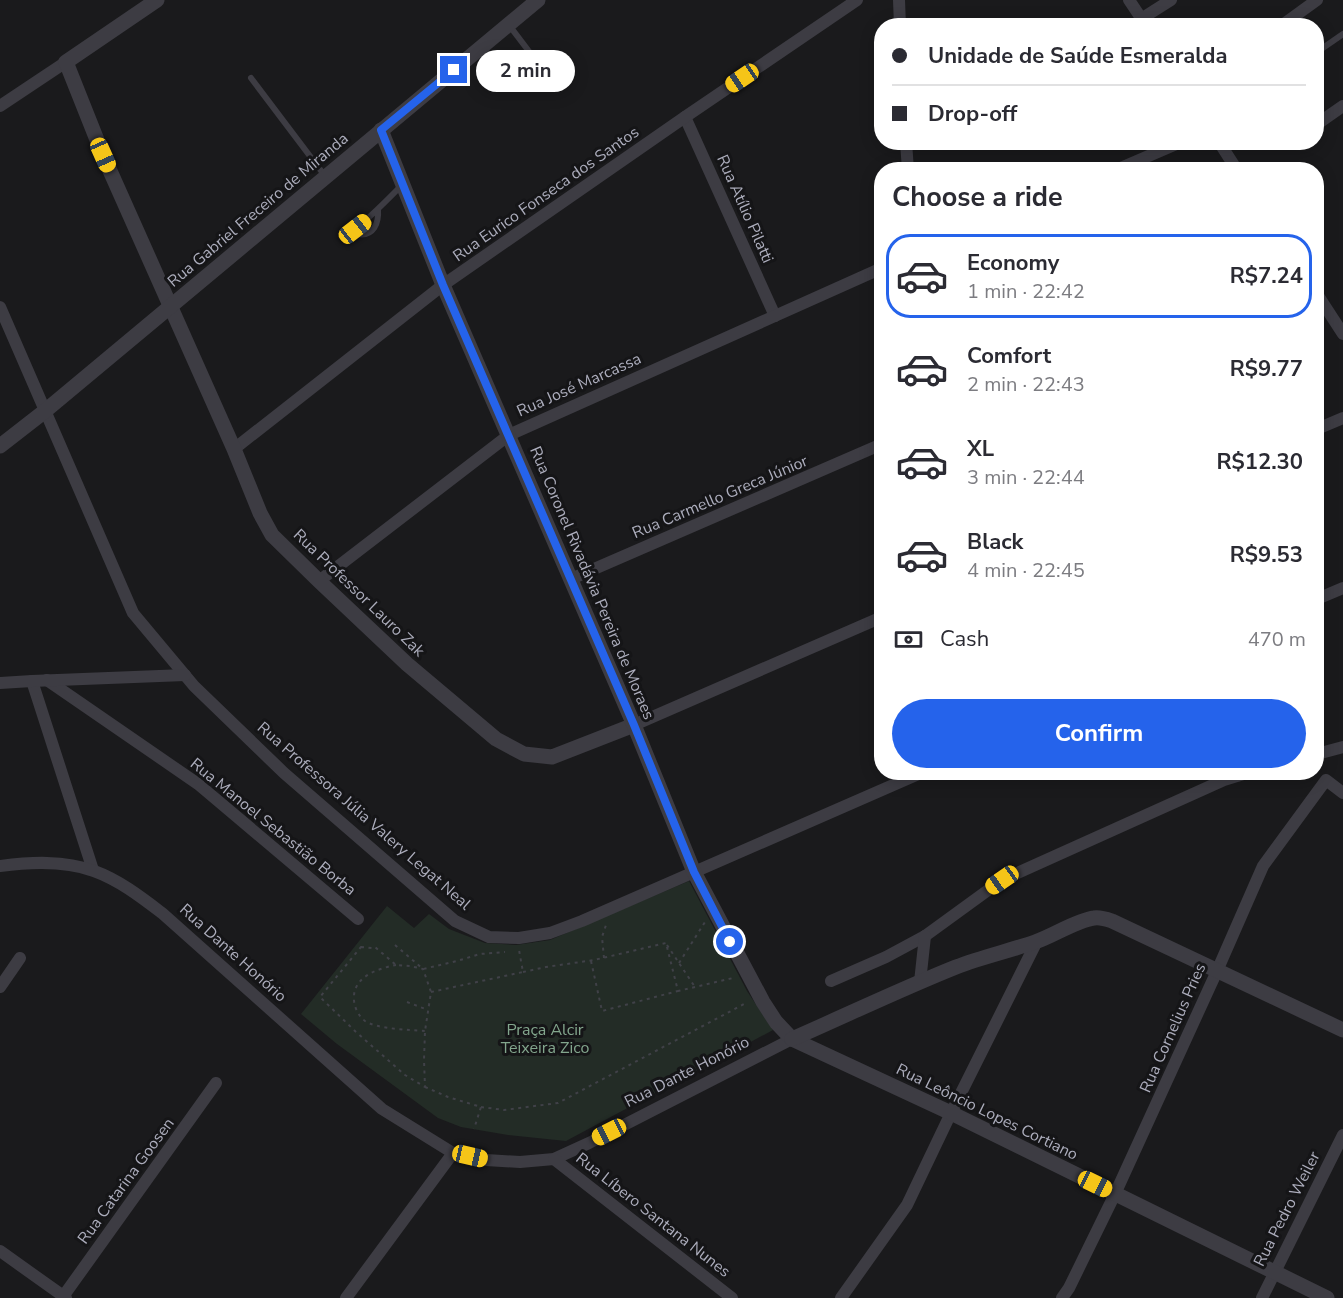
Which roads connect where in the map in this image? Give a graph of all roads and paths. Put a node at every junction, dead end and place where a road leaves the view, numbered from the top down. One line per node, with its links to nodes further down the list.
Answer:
1 (157, 0): 15 (street)
2 (537, 0): 12 (street, Rua Gabriel Freceiro de Miranda)
3 (857, 0): 20 (street, Rua Eurico Fonseca dos Santos)
4 (899, 0): 8 (street)
5 (1129, 0): 9 (street)
6 (1171, 0): 10 (street)
7 (1317, 0): 11 (street)
8 (900, 18)
9 (1140, 18)
10 (1148, 18)
11 (1292, 18)
12 (509, 24): 17 (lane); 22 (street, Rua Gabriel Freceiro de Miranda)
13 (1343, 34): 14 (lane)
14 (1324, 47)
15 (66, 62): 18 (street); 31 (street, Rua Professor Lauro Zak)
16 (251, 78): 25 (lane)
17 (553, 83)
18 (0, 106)
19 (1343, 106): 21 (street)
20 (685, 117): 29 (street, Rua Eurico Fonseca dos Santos); 33 (street, Rua Atílio Pilatti)
21 (1324, 119)
22 (381, 130): 25 (street, Rua Gabriel Freceiro de Miranda); 26 (street, Rua Coronel Rivadávia Pereira de Moraes)
23 (1162, 150): 24 (street)
24 (1135, 162)
25 (325, 177): 31 (street, Rua Gabriel Freceiro de Miranda)
26 (403, 184): 27 (lane); 29 (street, Rua Coronel Rivadávia Pereira de Moraes)
27 (378, 209): 27 (lane)
28 (874, 272): 33 (street, Rua José Marcassa)
29 (443, 285): 38 (street, Rua Coronel Rivadávia Pereira de Moraes); 41 (street, Rua Eurico Fonseca dos Santos)
30 (1324, 304): 34 (street)
31 (171, 305): 35 (street, Rua Gabriel Freceiro de Miranda); 41 (street, Rua Professor Lauro Zak)
32 (0, 307): 35 (street, Rua Professora Júlia Valery Legat Neal)
33 (775, 316): 38 (street, Rua José Marcassa)
34 (1341, 327)
35 (45, 411): 39 (street, Rua Gabriel Freceiro de Miranda); 47 (street, Rua Professora Júlia Valery Legat Neal)
36 (1343, 418): 37 (street)
37 (1324, 426)
38 (508, 435): 42 (street, Rua Coronel Rivadávia Pereira de Moraes); 43 (street, Rua José Marcassa)
39 (0, 445)
40 (874, 447): 42 (street, Rua Carmello Greca Júnior)
41 (234, 449): 43 (street, Rua Professor Lauro Zak)
42 (571, 579): 51 (street, Rua Coronel Rivadávia Pereira de Moraes)
43 (319, 581): 51 (street, Rua Professor Lauro Zak)
44 (1343, 588): 45 (street)
45 (1324, 596)
46 (874, 620): 51 (street, Rua Professor Lauro Zak)
47 (185, 675): 48 (street); 59 (street, Rua Professora Júlia Valery Legat Neal)
48 (47, 680): 49 (street); 61 (street, Rua Manoel Sebastião Borba)
49 (32, 681): 50 (street); 58 (street)
50 (0, 683)
51 (634, 725): 59 (street, Rua Coronel Rivadávia Pereira de Moraes)
52 (1343, 747): 53 (street)
53 (1324, 752)
54 (905, 780): 59 (street, Rua Professora Júlia Valery Legat Neal)
55 (1224, 780): 63 (street)
56 (1343, 793): 73 (street, Rua Cornelius Pries)
57 (0, 866): 58 (street, Rua Dante Honório)
58 (93, 870): 94 (street, Rua Dante Honório)
59 (694, 872): 87 (street, Rua Coronel Rivadávia Pereira de Moraes)
60 (708, 917): 70 (path)
61 (358, 919)
62 (606, 926): 68 (path)
63 (925, 936): 76 (street); 77 (street)
64 (1037, 941): 73 (street, Rua Dante Honório); 76 (street, Rua Dante Honório); 91 (street)
65 (666, 943): 68 (path); 70 (path); 80 (path)
66 (395, 945): 72 (path)
67 (21, 958): 78 (street)
68 (604, 958): 69 (path)
69 (591, 961): 74 (path); 80 (path)
70 (679, 963): 79 (path)
71 (396, 965): 72 (path); 86 (path); 89 (path)
72 (423, 969): 74 (path); 81 (path)
73 (1217, 971): 85 (street); 96 (street, Rua Cornelius Pries)
74 (523, 972): 81 (path)
75 (740, 976): 79 (path)
76 (920, 978): 87 (street, Rua Dante Honório)
77 (831, 981)
78 (0, 987)
79 (695, 987): 80 (path)
80 (678, 991)
81 (431, 992): 84 (path)
82 (753, 999): 90 (path)
83 (407, 1002): 84 (path)
84 (428, 1010): 86 (path)
85 (1343, 1030)
86 (425, 1031): 89 (path)
87 (792, 1039): 91 (street, Rua Leôncio Lopes Cortiano); 95 (street, Rua Dante Honório)
88 (216, 1083): 99 (street, Rua Catarina Goosen)
89 (425, 1087): 90 (path)
90 (481, 1107): 92 (path)
91 (951, 1113): 96 (street, Rua Leôncio Lopes Cortiano); 102 (street)
92 (474, 1129)
93 (1343, 1135): 98 (street, Rua Pedro Weiler)
94 (453, 1153): 95 (street, Rua Dante Honório); 100 (street)
95 (554, 1159): 101 (street, Rua Líbero Santana Nunes)
96 (1115, 1194): 98 (street, Rua Leôncio Lopes Cortiano); 103 (street, Rua Cornelius Pries)
97 (0, 1251): 99 (street)
98 (1274, 1272): 104 (street, Rua Pedro Weiler); 105 (street, Rua Leôncio Lopes Cortiano)
99 (64, 1297)
100 (346, 1298)
101 (732, 1298)
102 (841, 1298)
103 (1062, 1298)
104 (1262, 1298)
105 (1327, 1298)

